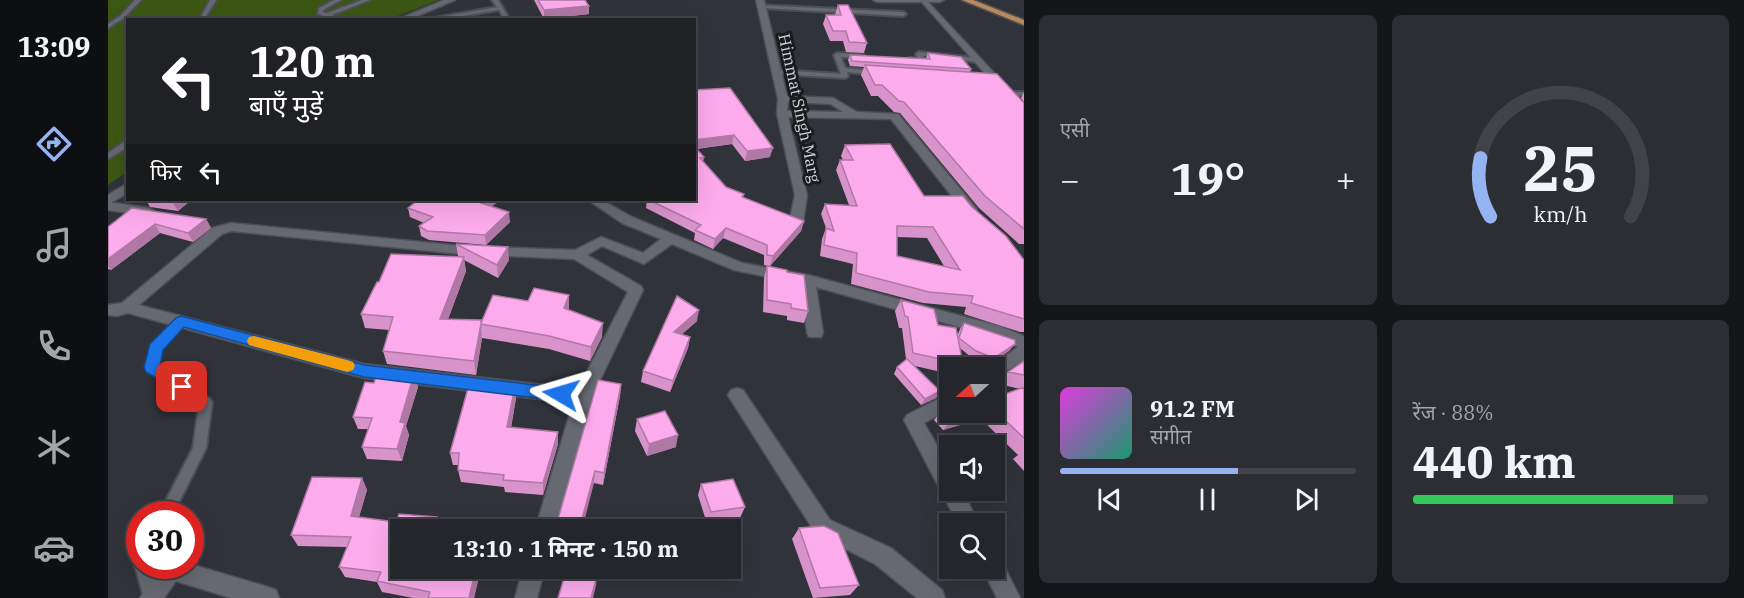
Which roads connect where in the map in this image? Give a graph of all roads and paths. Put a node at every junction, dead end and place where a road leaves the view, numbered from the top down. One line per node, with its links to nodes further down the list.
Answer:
1 (138, 0): 23 (lane)
2 (213, 0): 17 (lane)
3 (336, 0): 16 (lane)
4 (367, 0): 16 (lane)
5 (451, 0): 19 (street)
6 (495, 0): 14 (lane)
7 (877, 0): 11 (street)
8 (940, 0): 11 (street)
9 (966, 0): 22 (main road)
10 (991, 0): 13 (main road)
11 (916, 1): 26 (street)
12 (761, 3): 15 (lane); 28 (street, Himmat Singh Marg)
13 (1005, 5)
14 (499, 8): 20 (lane); 21 (lane)
15 (903, 14)
16 (328, 15): 18 (lane)
17 (202, 18)
18 (336, 18)
19 (405, 18)
20 (436, 18)
21 (506, 18)
22 (1024, 23)
23 (108, 26)
24 (873, 57): 27 (lane)
25 (909, 59): 26 (lane)
26 (977, 60): 31 (street)
27 (842, 70): 28 (lane); 29 (lane)
28 (777, 72): 34 (street, Himmat Singh Marg)
29 (890, 74)
30 (985, 80): 31 (lane)
31 (997, 81): 32 (street)
32 (1008, 93): 33 (lane); 35 (street)
33 (1024, 94)
34 (783, 99): 36 (street, Himmat Singh Marg); 37 (street)
35 (1024, 111)
36 (782, 114): 37 (street); 47 (street, Himmat Singh Marg)
37 (855, 115): 45 (street)
38 (126, 144): 39 (lane)
39 (108, 157)
40 (126, 188): 41 (street)
41 (108, 200)
42 (596, 201): 49 (street)
43 (108, 206): 44 (street)
44 (167, 215)
45 (980, 220)
46 (202, 221): 48 (street)
47 (796, 223)
48 (237, 226): 50 (street); 52 (street)
49 (670, 239): 50 (street); 51 (street)
50 (577, 255): 60 (street)
51 (808, 280): 55 (street); 56 (street)
52 (127, 307): 53 (street); 54 (street)
53 (108, 310)
54 (181, 321): 60 (street); 63 (lane)
55 (815, 333)
56 (1024, 344)
57 (1024, 351): 58 (street)
58 (1005, 365)
59 (737, 395): 71 (street)
60 (583, 397): 64 (street)
61 (939, 406): 62 (street)
62 (939, 468)
63 (172, 501)
64 (548, 519)
65 (146, 579): 68 (lane)
66 (531, 579): 70 (street)
67 (999, 579): 72 (street)
68 (151, 597): 69 (street)
69 (268, 598)
70 (526, 598)
71 (934, 598)
72 (1009, 598)

